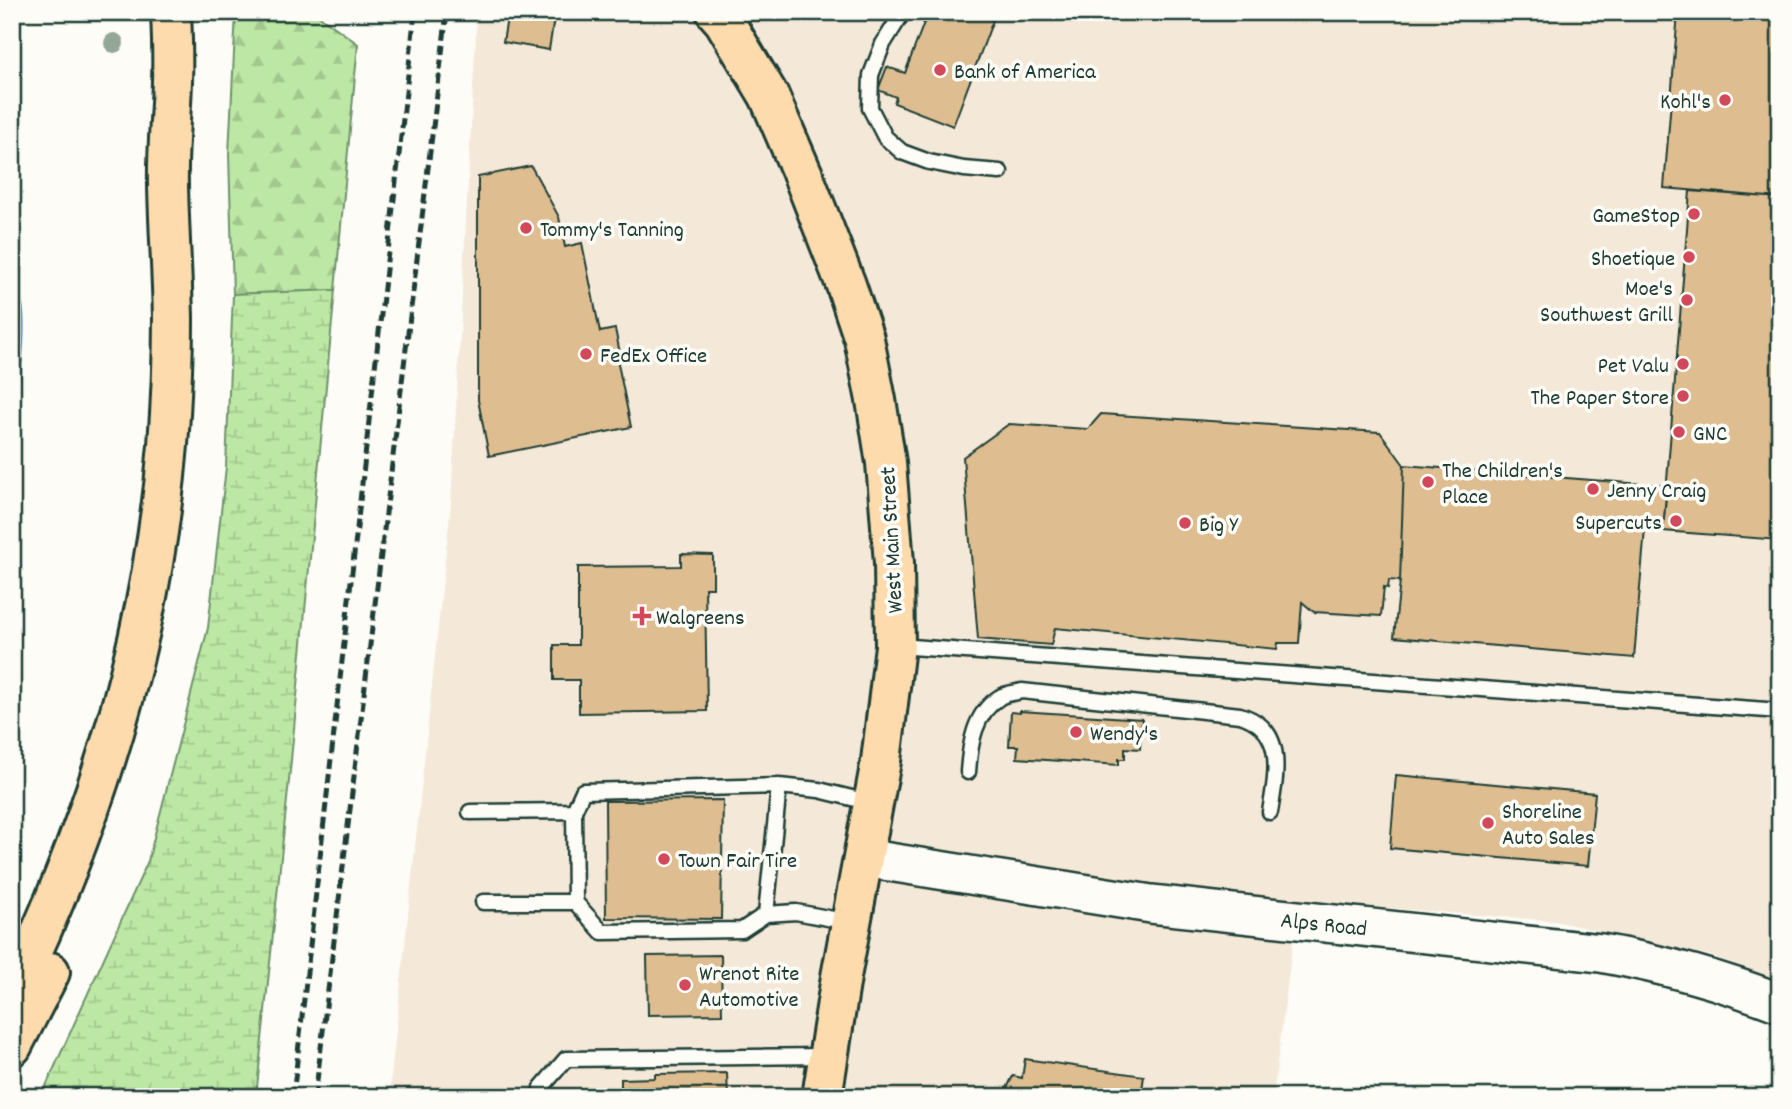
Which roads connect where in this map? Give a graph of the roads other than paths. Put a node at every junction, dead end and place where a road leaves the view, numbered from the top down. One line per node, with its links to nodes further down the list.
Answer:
1 (171, 12): 4 (main road)
2 (716, 12): 6 (main road, West Main Street)
3 (903, 12): 5 (lane)
4 (172, 80): 19 (main road); 21 (main road)
5 (1000, 173)
6 (895, 646): 7 (lane); 10 (main road, West Main Street)
7 (1780, 711)
8 (968, 772): 13 (lane)
9 (779, 786): 10 (lane); 11 (lane); 17 (lane)
10 (873, 803): 14 (main road, West Main Street)
11 (574, 811): 12 (lane); 16 (lane)
12 (470, 812)
13 (1270, 812)
14 (864, 858): 18 (main road, West Main Street); 20 (street, Alps Road)
15 (483, 902): 16 (lane)
16 (575, 902): 17 (lane)
17 (766, 914): 18 (lane)
18 (852, 922): 22 (main road, West Main Street)
19 (12, 995)
20 (1780, 1003)
21 (12, 1046)
22 (828, 1056): 23 (lane); 24 (main road, West Main Street)
23 (541, 1097)
24 (822, 1097)

